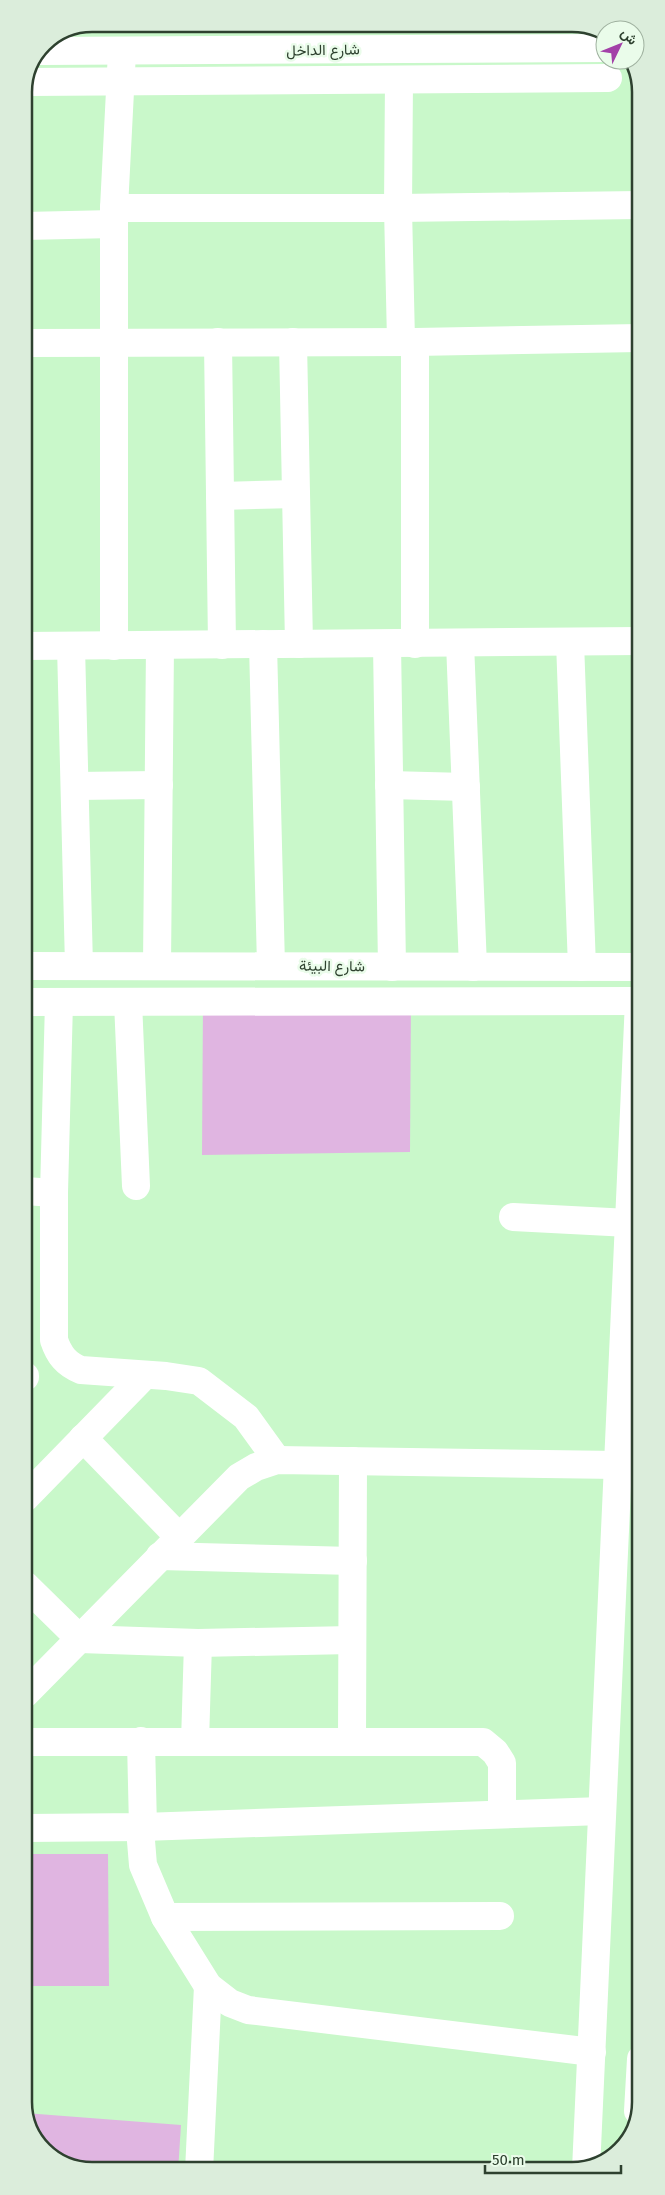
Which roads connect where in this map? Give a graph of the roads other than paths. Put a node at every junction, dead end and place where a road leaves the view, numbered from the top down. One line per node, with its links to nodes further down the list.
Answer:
1 (595, 48): 3 (street, شارع الداخل)
2 (49, 51): 3 (street, شارع الداخل)
3 (122, 52): 7 (street)
4 (608, 78): 5 (street)
5 (399, 80): 7 (street); 9 (street)
6 (34, 82): 7 (street)
7 (120, 82): 10 (street)
8 (632, 205): 9 (street)
9 (398, 208): 10 (street); 16 (street)
10 (114, 216): 11 (street); 13 (street)
11 (32, 225)
12 (632, 338): 16 (street)
13 (114, 342): 14 (street); 17 (street); 31 (street)
14 (218, 342): 15 (street); 19 (street)
15 (293, 342): 16 (street); 18 (street)
16 (408, 342): 27 (street)
17 (32, 343)
18 (296, 494): 19 (street); 25 (street)
19 (220, 496): 23 (street)
20 (632, 641): 21 (street)
21 (570, 642): 22 (street); 42 (street)
22 (460, 643): 27 (street); 35 (street)
23 (222, 644): 24 (street); 28 (street)
24 (263, 644): 25 (street); 39 (street)
25 (299, 644): 26 (street)
26 (387, 644): 27 (street); 34 (street)
27 (415, 644)
28 (160, 645): 31 (street); 32 (street)
29 (32, 646): 30 (street)
30 (71, 646): 31 (street); 33 (street)
31 (114, 646)
32 (159, 784): 33 (street); 38 (street)
33 (74, 786): 37 (street)
34 (389, 786): 35 (street); 40 (street)
35 (466, 787): 41 (street)
36 (32, 966): 37 (street, شارع البيئة)
37 (79, 966): 38 (street, شارع البيئة)
38 (158, 966): 39 (street, شارع البيئة)
39 (271, 966): 40 (street, شارع البيئة)
40 (392, 967): 41 (street, شارع البيئة)
41 (473, 967): 42 (street, شارع البيئة)
42 (582, 967): 43 (street, شارع البيئة)
43 (632, 967)
44 (632, 1001): 47 (street)
45 (32, 1002): 46 (street)
46 (59, 1002): 47 (street); 51 (street)
47 (128, 1002): 49 (street)
48 (632, 1162): 53 (street)
49 (136, 1186)
50 (32, 1192): 51 (street)
51 (54, 1193): 54 (street)
52 (513, 1217): 53 (street)
53 (629, 1223): 58 (street)
54 (145, 1375): 55 (street); 56 (street)
55 (83, 1438): 59 (street); 60 (street)
56 (277, 1460): 57 (street); 60 (street)
57 (353, 1461): 58 (street); 62 (street)
58 (618, 1465): 72 (street)
59 (32, 1491)
60 (179, 1537): 61 (street)
61 (160, 1556): 62 (street); 64 (street)
62 (353, 1561): 65 (street)
63 (32, 1592): 64 (street)
64 (80, 1639): 66 (street); 67 (street)
65 (352, 1640): 66 (street); 71 (street)
66 (198, 1643): 70 (street)
67 (32, 1687)
68 (32, 1742): 69 (street)
69 (141, 1742): 70 (street); 74 (street)
70 (195, 1742): 71 (street)
71 (352, 1742): 73 (street)
72 (602, 1811): 73 (street); 79 (street)
73 (502, 1814): 74 (street)
74 (143, 1827): 75 (street); 77 (street)
75 (32, 1828)
76 (500, 1916): 77 (street)
77 (165, 1917): 78 (street)
78 (208, 1986): 79 (street); 81 (street)
79 (592, 2052): 80 (street)
80 (586, 2160)
81 (199, 2162)

